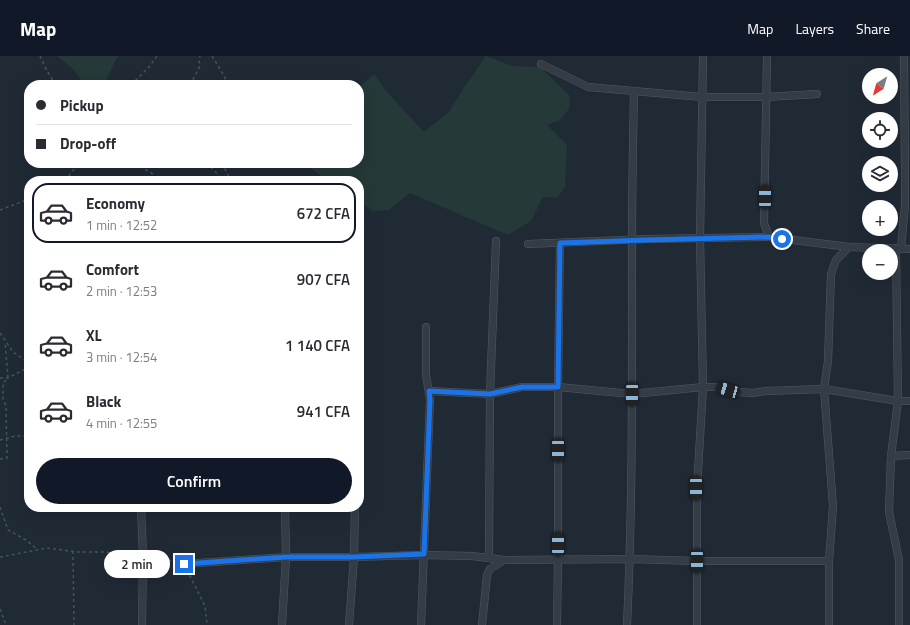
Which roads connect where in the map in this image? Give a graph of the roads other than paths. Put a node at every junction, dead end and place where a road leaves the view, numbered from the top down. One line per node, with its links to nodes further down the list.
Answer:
1 (703, 56): 7 (street)
2 (767, 56): 8 (street)
3 (904, 56): 16 (street)
4 (541, 64): 5 (street)
5 (634, 91): 7 (street); 11 (street)
6 (817, 94): 8 (street)
7 (702, 97): 8 (street); 10 (street)
8 (766, 97): 9 (street)
9 (769, 237): 10 (street); 15 (street)
10 (700, 238): 11 (street); 20 (street)
11 (632, 240): 13 (street); 24 (street)
12 (496, 241): 23 (street)
13 (560, 243): 14 (street); 19 (street)
14 (528, 244)
15 (849, 247): 16 (street); 21 (street)
16 (899, 248): 17 (street); 25 (street)
17 (910, 249)
18 (426, 327): 22 (street)
19 (558, 387): 23 (street); 24 (street); 38 (street)
20 (703, 387): 21 (street); 24 (street); 39 (street)
21 (824, 389): 25 (street); 40 (street)
22 (429, 391): 23 (street); 32 (street)
23 (490, 394): 35 (street)
24 (632, 394): 36 (street)
25 (898, 401): 26 (street); 28 (street)
26 (910, 401)
27 (910, 455): 28 (street)
28 (891, 456): 51 (street)
29 (141, 512): 42 (street)
30 (285, 512): 33 (street)
31 (355, 512): 34 (street)
32 (424, 554): 34 (street); 35 (street); 45 (street)
33 (286, 557): 34 (street); 41 (street); 43 (street)
34 (354, 557): 44 (street)
35 (489, 558): 37 (street)
36 (630, 559): 38 (street); 39 (street); 48 (street)
37 (504, 560): 38 (street); 46 (street)
38 (558, 560): 47 (street)
39 (697, 561): 40 (street); 49 (street)
40 (829, 561): 50 (street)
41 (184, 564)
42 (142, 625)
43 (282, 625)
44 (349, 625)
45 (421, 625)
46 (482, 625)
47 (557, 625)
48 (627, 625)
49 (697, 625)
50 (829, 625)
51 (900, 625)

